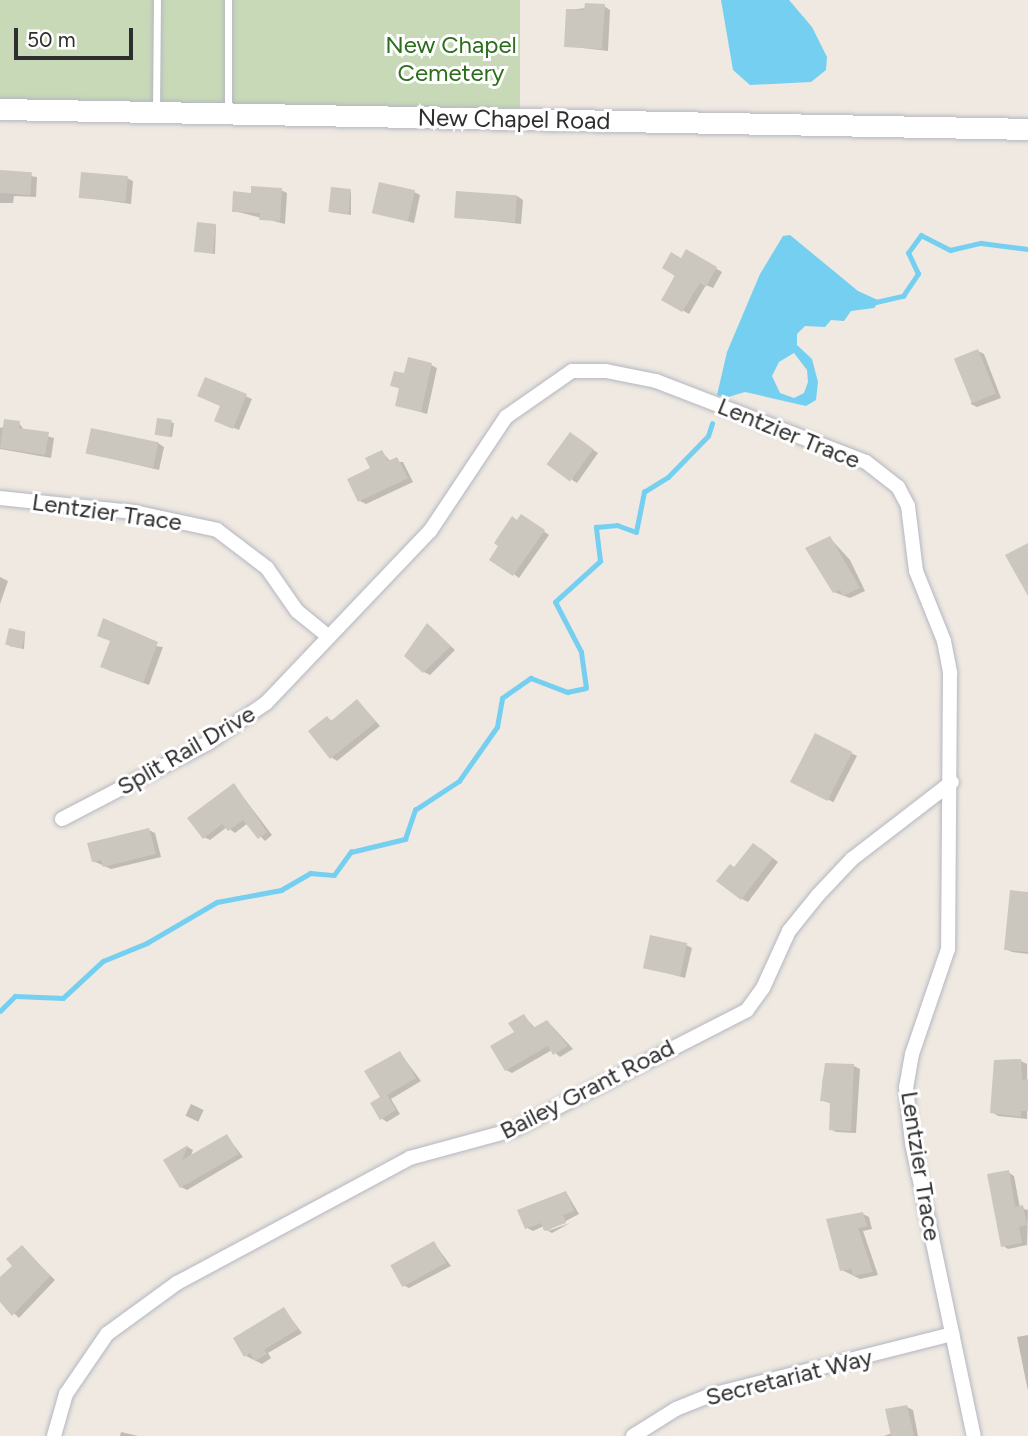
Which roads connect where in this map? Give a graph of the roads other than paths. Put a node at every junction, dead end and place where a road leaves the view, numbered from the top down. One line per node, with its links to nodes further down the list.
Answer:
1 (157, 0): 4 (lane)
2 (228, 0): 5 (lane)
3 (0, 109): 4 (street, New Chapel Road)
4 (156, 112): 5 (street, New Chapel Road)
5 (228, 113): 6 (street, New Chapel Road)
6 (1028, 129)
7 (0, 498): 8 (street, Lentzier Trace)
8 (329, 637): 9 (street, Lentzier Trace); 10 (street, Split Rail Drive)
9 (953, 782): 11 (street, Lentzier Trace); 12 (street, Bailey Grant Road)
10 (62, 819)
11 (952, 1334): 13 (street, Secretariat Way); 14 (street, Lentzier Trace)
12 (54, 1436)
13 (633, 1436)
14 (974, 1436)

